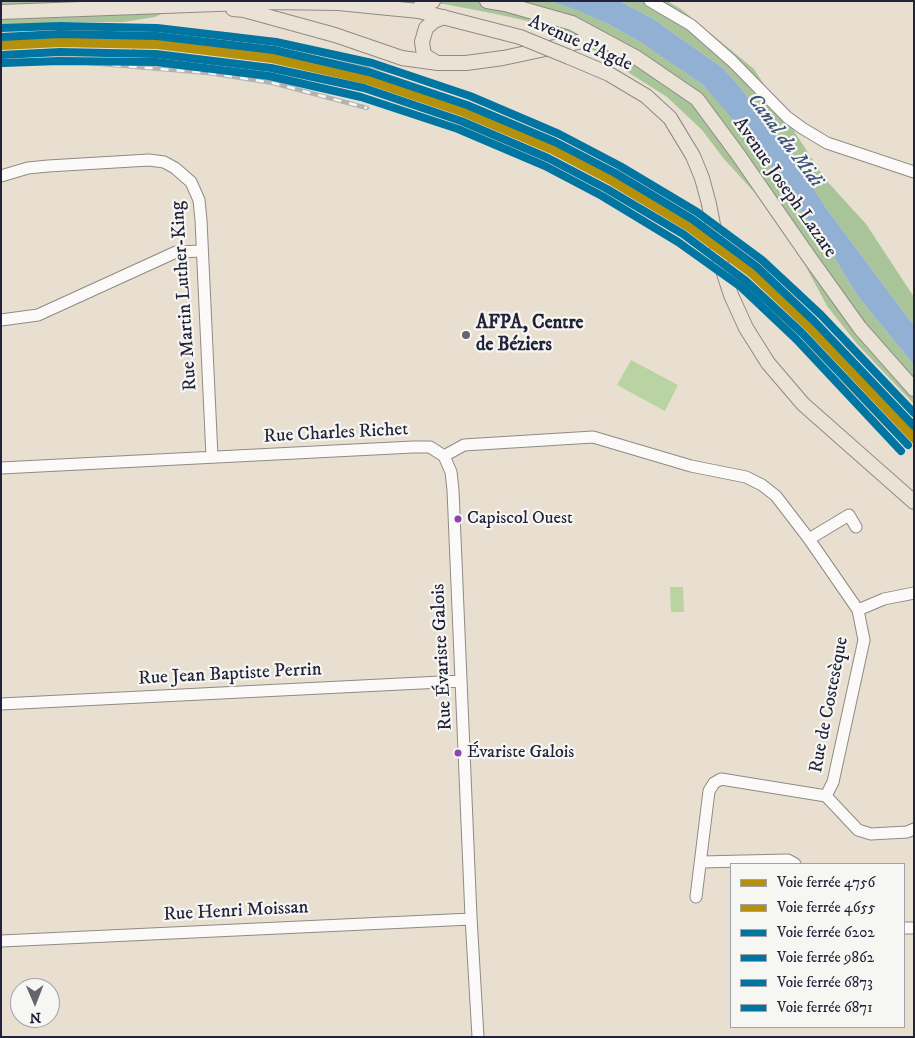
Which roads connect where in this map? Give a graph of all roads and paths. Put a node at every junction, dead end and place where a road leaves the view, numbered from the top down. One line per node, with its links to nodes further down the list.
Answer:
1 (433, 1): 5 (main road)
2 (487, 1): 8 (main road, Avenue Joseph Lazare)
3 (650, 1): 10 (street)
4 (179, 5): 5 (main road, Avenue d'Agde); 6 (main road); 9 (main road)
5 (419, 11): 7 (main road, Avenue d'Agde)
6 (1, 12)
7 (444, 17): 9 (main road); 18 (main road, Avenue d'Agde, bridge)
8 (598, 38): 9 (main road); 14 (main road, Avenue Joseph Lazare)
9 (438, 63)
10 (914, 172)
11 (1, 176): 12 (street, Rue Martin Luther-King)
12 (202, 251): 13 (street); 16 (street, Rue Martin Luther-King)
13 (1, 320)
14 (914, 389)
15 (444, 456): 16 (street, Rue Charles Richet); 20 (street, Rue de Costesèque); 23 (street, Rue Évariste Galois)
16 (212, 457): 17 (street, Rue Charles Richet)
17 (1, 468)
18 (914, 502)
19 (856, 527): 20 (street)
20 (808, 540): 22 (street, Rue de Costesèque)
21 (914, 592): 22 (street)
22 (858, 610): 25 (street, Rue de Costesèque)
23 (461, 681): 24 (street, Rue Jean Baptiste Perrin); 30 (street, Rue Évariste Galois)
24 (1, 704)
25 (826, 796): 26 (street); 27 (street)
26 (914, 829)
27 (701, 862): 28 (street); 29 (street)
28 (793, 863)
29 (696, 897)
30 (472, 919): 31 (street, Rue Henri Moissan); 32 (street, Rue Évariste Galois)
31 (1, 941)
32 (478, 1037)

